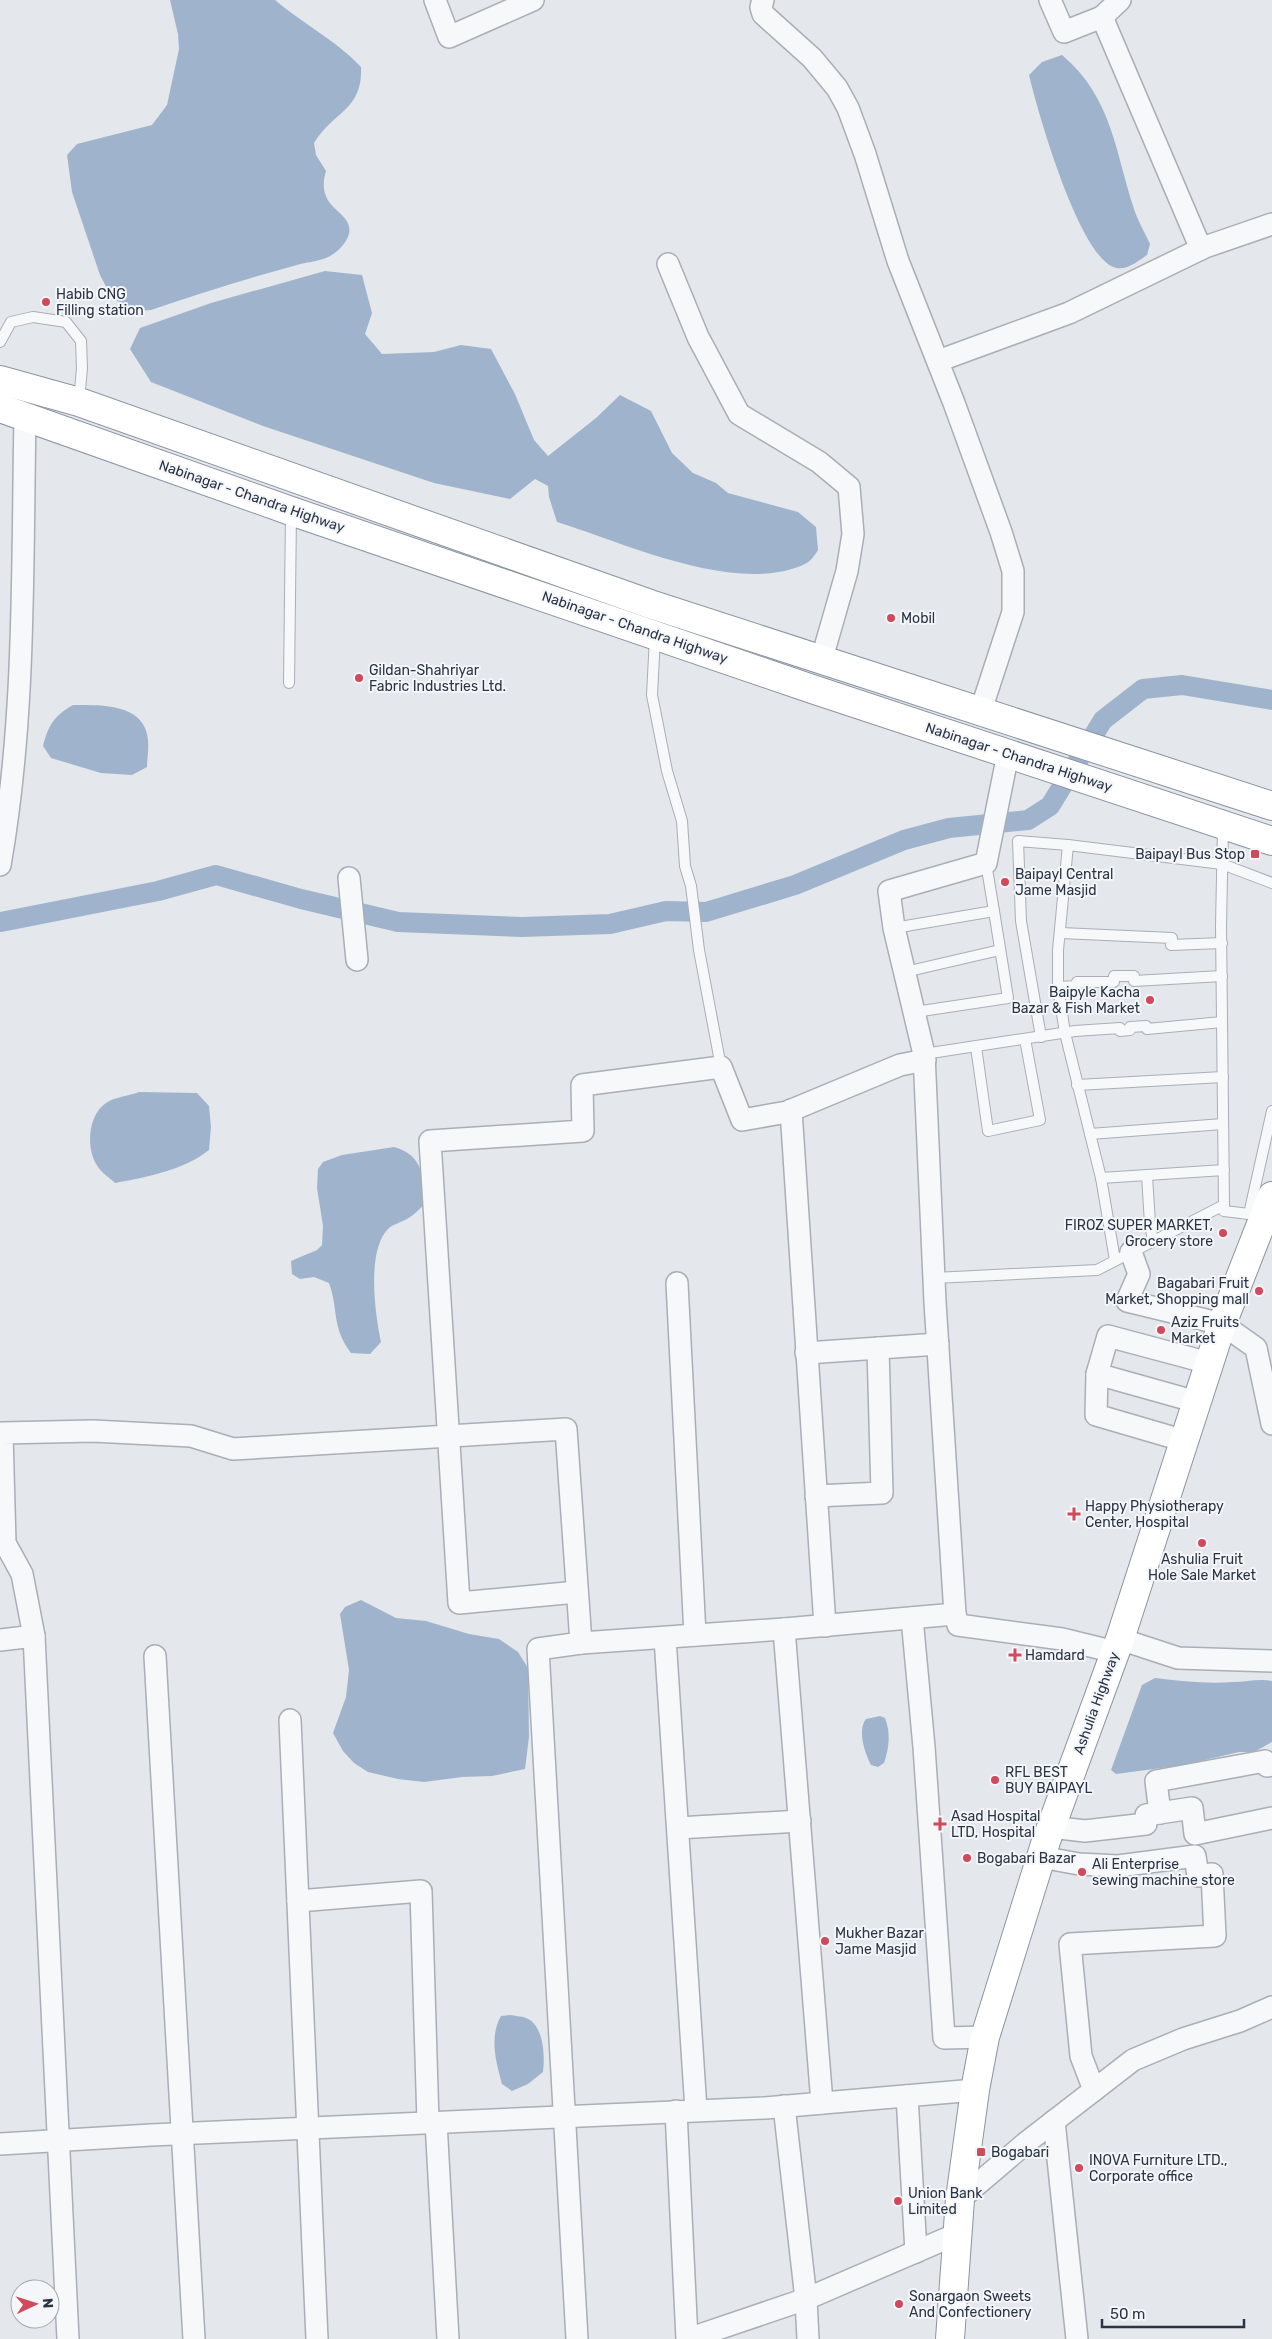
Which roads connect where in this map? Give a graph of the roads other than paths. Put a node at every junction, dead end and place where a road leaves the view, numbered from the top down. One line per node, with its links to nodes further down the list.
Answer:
1 (435, 0): 2 (street)
2 (533, 0)
3 (763, 0): 11 (street)
4 (1050, 0): 6 (street)
5 (1120, 0): 6 (street)
6 (1102, 17): 8 (street)
7 (1272, 224): 8 (street)
8 (1201, 250): 11 (street)
9 (668, 264): 17 (street)
10 (0, 342): 13 (lane)
11 (938, 361): 19 (street)
12 (0, 380): 13 (highway, Nabinagar - Chandra Highway)
13 (78, 402): 17 (highway, Nabinagar - Chandra Highway)
14 (12, 412): 15 (highway, Nabinagar - Chandra Highway); 27 (street)
15 (291, 511): 16 (highway, Nabinagar - Chandra Highway); 18 (lane)
16 (655, 634): 20 (highway, Nabinagar - Chandra Highway); 46 (lane)
17 (816, 659): 19 (highway, Nabinagar - Chandra Highway)
18 (289, 683)
19 (985, 714): 21 (highway, Nabinagar - Chandra Highway)
20 (1008, 754): 22 (highway, Nabinagar - Chandra Highway); 25 (street)
21 (1272, 806)
22 (1223, 825): 23 (highway, Nabinagar - Chandra Highway); 26 (lane)
23 (1272, 841)
24 (1068, 845): 26 (lane); 32 (lane); 42 (lane)
25 (986, 863): 30 (lane); 31 (street)
26 (1222, 864): 29 (lane); 33 (lane)
27 (0, 865)
28 (349, 878): 35 (street)
29 (1272, 883)
30 (994, 911): 31 (lane); 34 (lane)
31 (894, 928): 36 (street)
32 (1060, 933): 33 (lane); 38 (lane)
33 (1222, 943): 37 (lane)
34 (1000, 950): 36 (lane); 39 (lane)
35 (357, 960)
36 (905, 972): 39 (street)
37 (1222, 976): 38 (lane); 40 (lane)
38 (1058, 987): 41 (lane)
39 (915, 1012): 45 (street)
40 (1222, 1022): 41 (lane); 47 (lane)
41 (1065, 1033): 42 (lane); 48 (lane)
42 (1041, 1037): 43 (lane)
43 (1025, 1039): 44 (lane); 44 (lane)
44 (976, 1047): 45 (lane)
45 (924, 1057): 49 (street); 60 (street)
46 (721, 1066): 49 (street); 71 (street)
47 (1223, 1077): 48 (lane); 51 (lane)
48 (1077, 1085): 52 (lane)
49 (791, 1110): 65 (street)
50 (1272, 1111): 57 (lane)
51 (1223, 1124): 52 (lane); 53 (lane)
52 (1090, 1134): 55 (lane)
53 (1224, 1170): 54 (lane); 56 (lane)
54 (1147, 1175): 55 (lane); 58 (lane)
55 (1101, 1178): 59 (lane)
56 (1224, 1205): 57 (lane); 58 (lane)
57 (1262, 1209): 62 (highway, Ashulia Highway)
58 (1153, 1241): 59 (lane)
59 (1123, 1256): 60 (lane); 62 (street)
60 (934, 1278): 63 (street)
61 (677, 1283): 80 (street)
62 (1222, 1324): 66 (highway, Ashulia Highway); 68 (street)
63 (938, 1344): 64 (street); 75 (street)
64 (878, 1348): 65 (street); 73 (street)
65 (806, 1353): 73 (street)
66 (1210, 1363): 67 (street); 69 (highway, Ashulia Highway)
67 (1097, 1374): 69 (street); 72 (street)
68 (1268, 1376): 70 (street)
69 (1197, 1402): 72 (highway, Ashulia Highway)
70 (1272, 1424)
71 (450, 1437): 74 (street); 74 (street); 79 (street)
72 (1185, 1441): 84 (highway, Ashulia Highway)
73 (816, 1496): 77 (street)
74 (577, 1592): 83 (street)
75 (955, 1614): 76 (street); 84 (street)
76 (912, 1618): 77 (street); 97 (street)
77 (825, 1626): 78 (street)
78 (784, 1630): 80 (street); 91 (street)
79 (34, 1636): 82 (street); 109 (street)
80 (695, 1636): 81 (street)
81 (665, 1638): 83 (street); 93 (street)
82 (0, 1640)
83 (580, 1643): 104 (street)
84 (1117, 1646): 86 (street); 92 (highway, Ashulia Highway)
85 (156, 1656): 108 (street)
86 (1272, 1661)
87 (290, 1720): 95 (street)
88 (1272, 1765): 89 (street)
89 (1160, 1813): 90 (street); 92 (street)
90 (1272, 1818)
91 (800, 1821): 93 (street); 101 (street)
92 (1051, 1827): 94 (highway, Ashulia Highway)
93 (678, 1828): 103 (street)
94 (1041, 1857): 97 (highway, Ashulia Highway); 99 (street)
95 (298, 1902): 106 (street); 107 (street)
96 (1272, 2007): 99 (street)
97 (985, 2037): 98 (highway, Ashulia Highway)
98 (975, 2090): 100 (street); 111 (highway, Ashulia Highway)
99 (1094, 2090): 105 (street)
100 (907, 2096): 101 (street); 113 (street)
101 (822, 2103): 102 (street)
102 (784, 2106): 103 (street); 114 (street)
103 (686, 2111): 104 (street); 120 (street)
104 (564, 2116): 106 (street); 119 (street)
105 (1054, 2121): 111 (street); 123 (street)
106 (432, 2122): 107 (street); 118 (street)
107 (307, 2128): 108 (street); 117 (street)
108 (183, 2134): 109 (street); 116 (street)
109 (59, 2141): 110 (street); 115 (street)
110 (0, 2144)
111 (960, 2199): 112 (highway, Ashulia Highway)
112 (957, 2234): 113 (street); 122 (highway, Ashulia Highway)
113 (916, 2252): 114 (street)
114 (806, 2299): 120 (street); 121 (street)
115 (68, 2339)
116 (194, 2339)
117 (318, 2339)
118 (448, 2339)
119 (577, 2339)
120 (687, 2339)
121 (808, 2339)
122 (950, 2339)
123 (1077, 2339)

